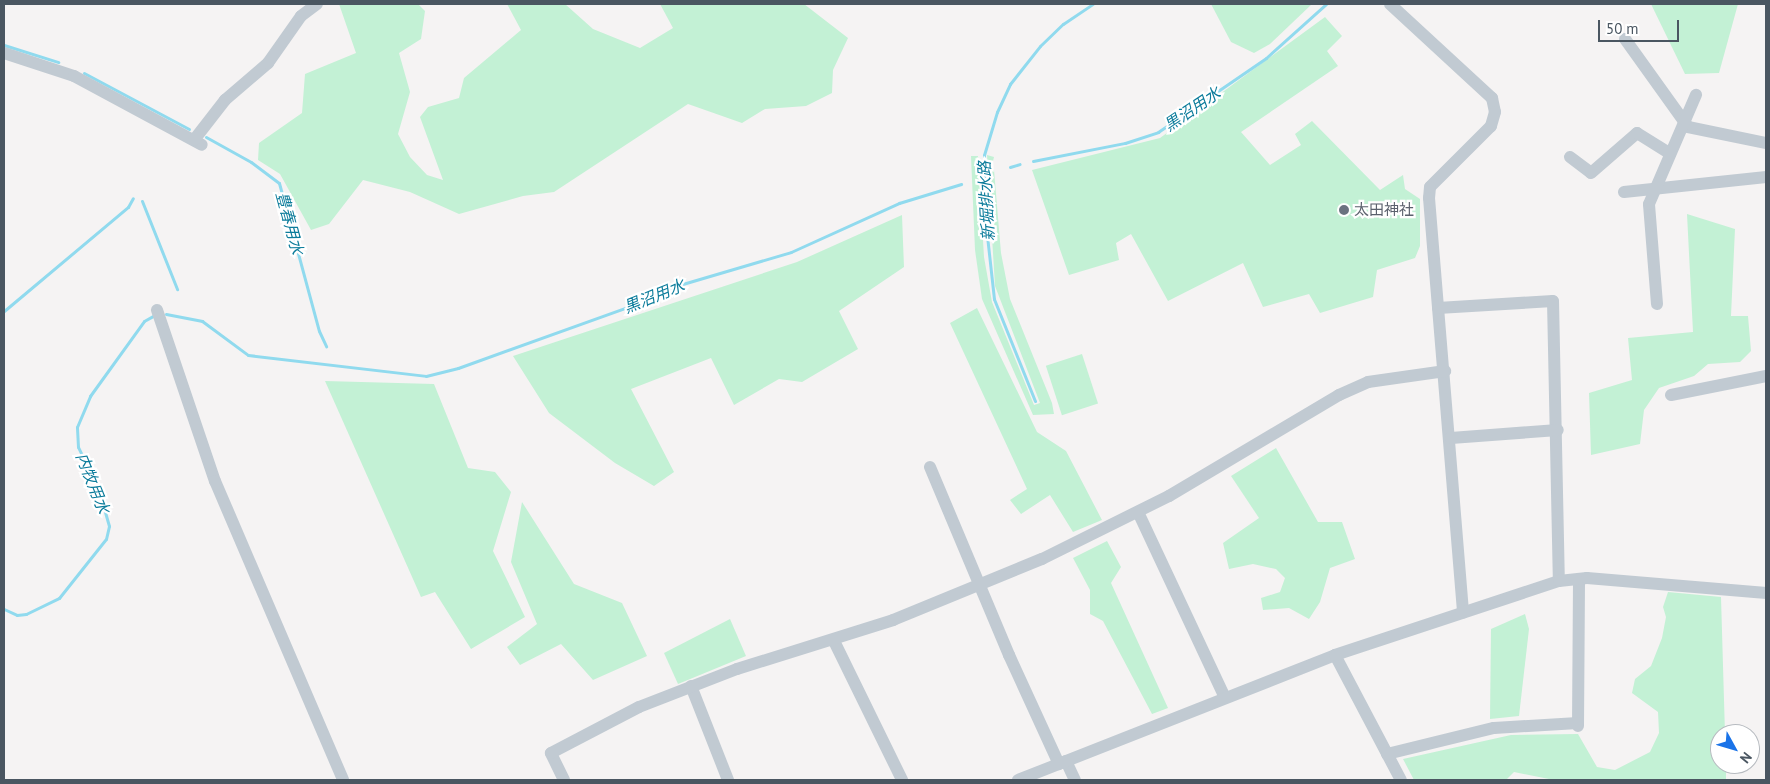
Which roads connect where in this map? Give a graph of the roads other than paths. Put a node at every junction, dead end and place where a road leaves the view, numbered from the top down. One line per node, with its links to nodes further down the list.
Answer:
1 (317, 4): 4 (street)
2 (1390, 4): 14 (street)
3 (1625, 39): 6 (street)
4 (4, 53)
5 (1696, 95): 6 (street)
6 (1685, 122): 7 (street); 8 (street)
7 (1766, 143)
8 (1670, 154): 9 (street); 11 (street)
9 (1570, 157)
10 (1766, 177): 11 (street)
11 (1654, 187): 12 (street); 13 (street)
12 (1624, 192)
13 (1657, 304)
14 (1438, 308): 16 (street); 19 (street)
15 (157, 310): 34 (street)
16 (1446, 371): 20 (street); 22 (street)
17 (1766, 376): 18 (street)
18 (1671, 395)
19 (1558, 430): 20 (street); 24 (street)
20 (1451, 438): 27 (street)
21 (930, 467): 25 (street)
22 (1138, 512): 25 (street); 31 (street)
23 (1580, 579): 24 (street); 26 (street); 32 (street)
24 (1559, 581): 27 (street)
25 (982, 585): 28 (street); 33 (street)
26 (1766, 593)
27 (1463, 613): 29 (street)
28 (834, 641): 30 (street); 37 (street)
29 (1335, 655): 31 (street); 32 (street)
30 (691, 686): 35 (street); 36 (street)
31 (1225, 698): 33 (street)
32 (1387, 754): 40 (street)
33 (1063, 762): 38 (street); 39 (street)
34 (343, 780)
35 (564, 780)
36 (728, 780)
37 (902, 780)
38 (1018, 780)
39 (1074, 780)
40 (1401, 780)

